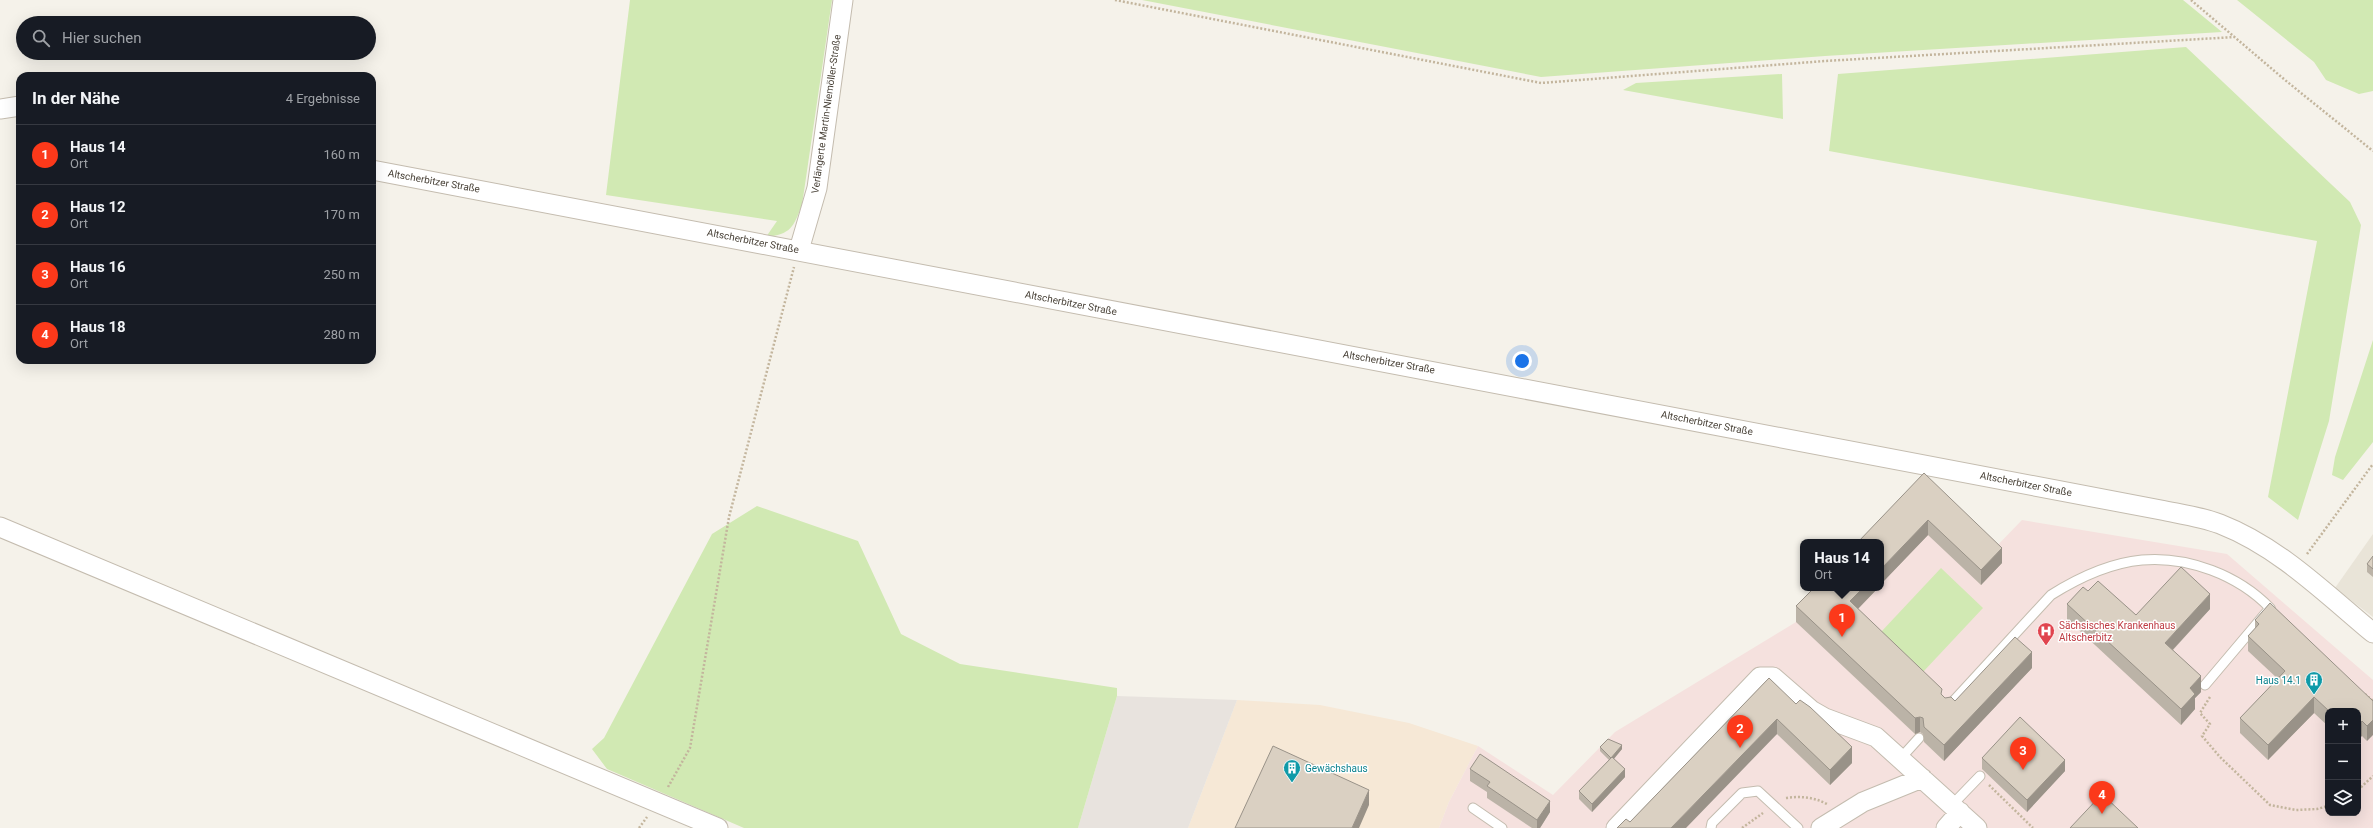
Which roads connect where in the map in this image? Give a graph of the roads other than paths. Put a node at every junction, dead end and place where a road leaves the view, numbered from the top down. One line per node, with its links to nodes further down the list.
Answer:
1 (843, 0): 5 (street, Verlängerte Martin-Niemöller-Straße)
2 (16, 107): 3 (street)
3 (0, 109)
4 (376, 171): 5 (street, Altscherbitzer Straße)
5 (799, 250): 7 (street, Altscherbitzer Straße)
6 (0, 527): 16 (street)
7 (2373, 633)
8 (2205, 685): 9 (lane)
9 (1947, 708)
10 (1920, 738): 11 (lane)
11 (1900, 758): 13 (street); 18 (street)
12 (1980, 776): 15 (lane)
13 (1922, 778): 15 (street); 21 (street)
14 (1473, 808): 17 (lane)
15 (1956, 808): 22 (street); 23 (street)
16 (718, 828)
17 (1502, 828)
18 (1616, 828)
19 (1711, 828): 20 (lane)
20 (1798, 828)
21 (1821, 828)
22 (1946, 828)
23 (1976, 828)

